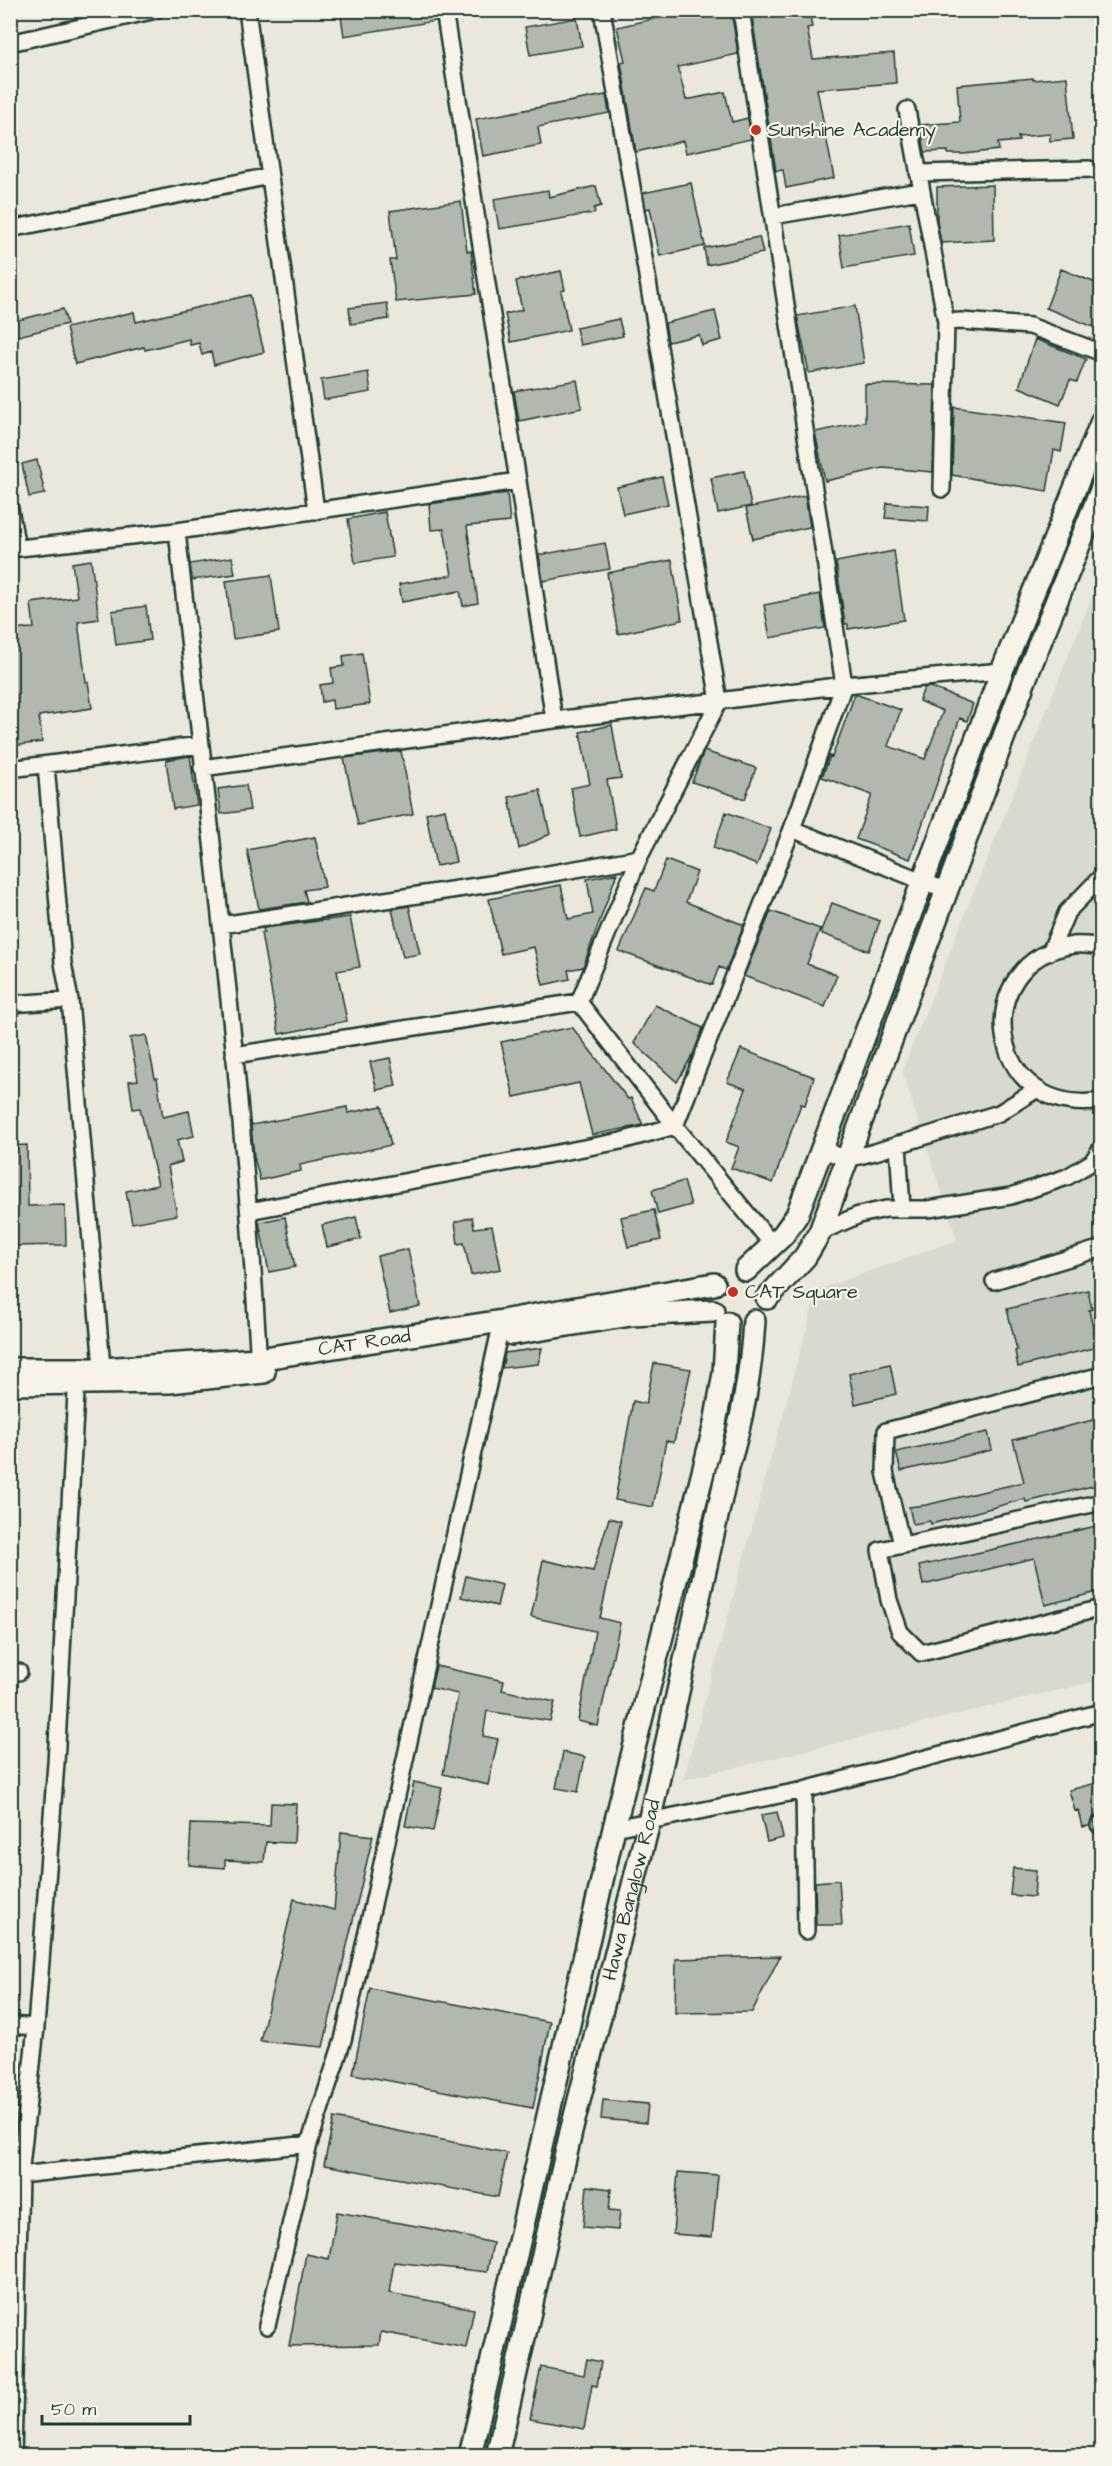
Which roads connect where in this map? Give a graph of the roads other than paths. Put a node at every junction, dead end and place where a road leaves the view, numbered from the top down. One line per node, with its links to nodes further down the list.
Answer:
1 (156, 10): 6 (street)
2 (247, 10): 10 (street)
3 (444, 10): 17 (street)
4 (602, 10): 26 (street)
5 (741, 10): 12 (street)
6 (10, 43)
7 (907, 110): 9 (street)
8 (1101, 172): 9 (street)
9 (918, 173): 11 (street)
10 (270, 176): 13 (street); 21 (street)
11 (920, 191): 12 (street); 14 (street)
12 (773, 216): 25 (street)
13 (10, 229)
14 (945, 322): 15 (street); 19 (street)
15 (1101, 352)
16 (1101, 421): 24 (street)
17 (518, 481): 21 (street); 27 (street)
18 (1101, 488): 36 (street)
19 (942, 489)
20 (10, 509): 23 (street)
21 (316, 511): 22 (street)
22 (177, 531): 23 (street); 28 (street)
23 (14, 548)
24 (1002, 671): 25 (street); 35 (street)
25 (844, 686): 26 (street); 32 (street)
26 (719, 701): 27 (street); 33 (street)
27 (554, 720): 31 (street)
28 (200, 745): 29 (street); 31 (street)
29 (46, 765): 30 (street); 40 (street)
30 (10, 768)
31 (202, 768): 37 (street)
32 (792, 829): 35 (street); 46 (street)
33 (639, 858): 37 (street); 41 (street)
34 (1101, 876): 39 (street)
35 (924, 883): 36 (street); 49 (street)
36 (947, 891): 50 (street)
37 (221, 925): 43 (street)
38 (1101, 947): 39 (street)
39 (1050, 952): 44 (street)
40 (70, 1000): 42 (street); 66 (street)
41 (579, 1002): 43 (street); 46 (street)
42 (10, 1004)
43 (234, 1055): 52 (street)
44 (1036, 1089): 45 (street); 47 (street)
45 (1101, 1101)
46 (675, 1126): 52 (street); 54 (street)
47 (898, 1144): 50 (street); 51 (street)
48 (1101, 1147): 51 (street)
49 (823, 1150): 50 (street); 54 (street)
50 (847, 1159): 53 (street)
51 (902, 1209): 53 (street)
52 (249, 1211): 63 (street)
53 (820, 1232): 59 (street)
54 (773, 1245): 56 (street)
55 (1101, 1248): 57 (street)
56 (746, 1270): 58 (street); 59 (street)
57 (994, 1281)
58 (714, 1284): 60 (street); 62 (street, CAT Road)
59 (767, 1298): 61 (street)
60 (720, 1317): 61 (street); 62 (street, CAT Road); 69 (street, Hawa Banglow Road)
61 (754, 1322): 70 (street, Hawa Banglow Road)
62 (500, 1329): 63 (street, CAT Road); 81 (street)
63 (259, 1366): 66 (street, CAT Road)
64 (10, 1369): 67 (street, CAT Road)
65 (1101, 1375): 72 (street)
66 (103, 1376): 67 (street, CAT Road)
67 (77, 1377): 68 (street, CAT Road); 80 (street)
68 (10, 1384)
69 (706, 1461): 70 (street); 77 (street, Hawa Banglow Road)
70 (728, 1467): 76 (street, Hawa Banglow Road)
71 (1101, 1502): 72 (street)
72 (902, 1545): 73 (street)
73 (1101, 1608)
74 (1101, 1712): 75 (street)
75 (804, 1790): 76 (street); 78 (street)
76 (649, 1822): 77 (street); 85 (street, Hawa Banglow Road)
77 (614, 1828): 84 (street, Hawa Banglow Road)
78 (806, 1931)
79 (10, 2025): 80 (street)
80 (36, 2027): 82 (street)
81 (309, 2144): 82 (street); 83 (street)
82 (15, 2176): 86 (street)
83 (267, 2326)
84 (497, 2339): 85 (street); 87 (street, Hawa Banglow Road)
85 (522, 2347): 88 (street, Hawa Banglow Road)
86 (13, 2456)
87 (470, 2456)
88 (497, 2456)

